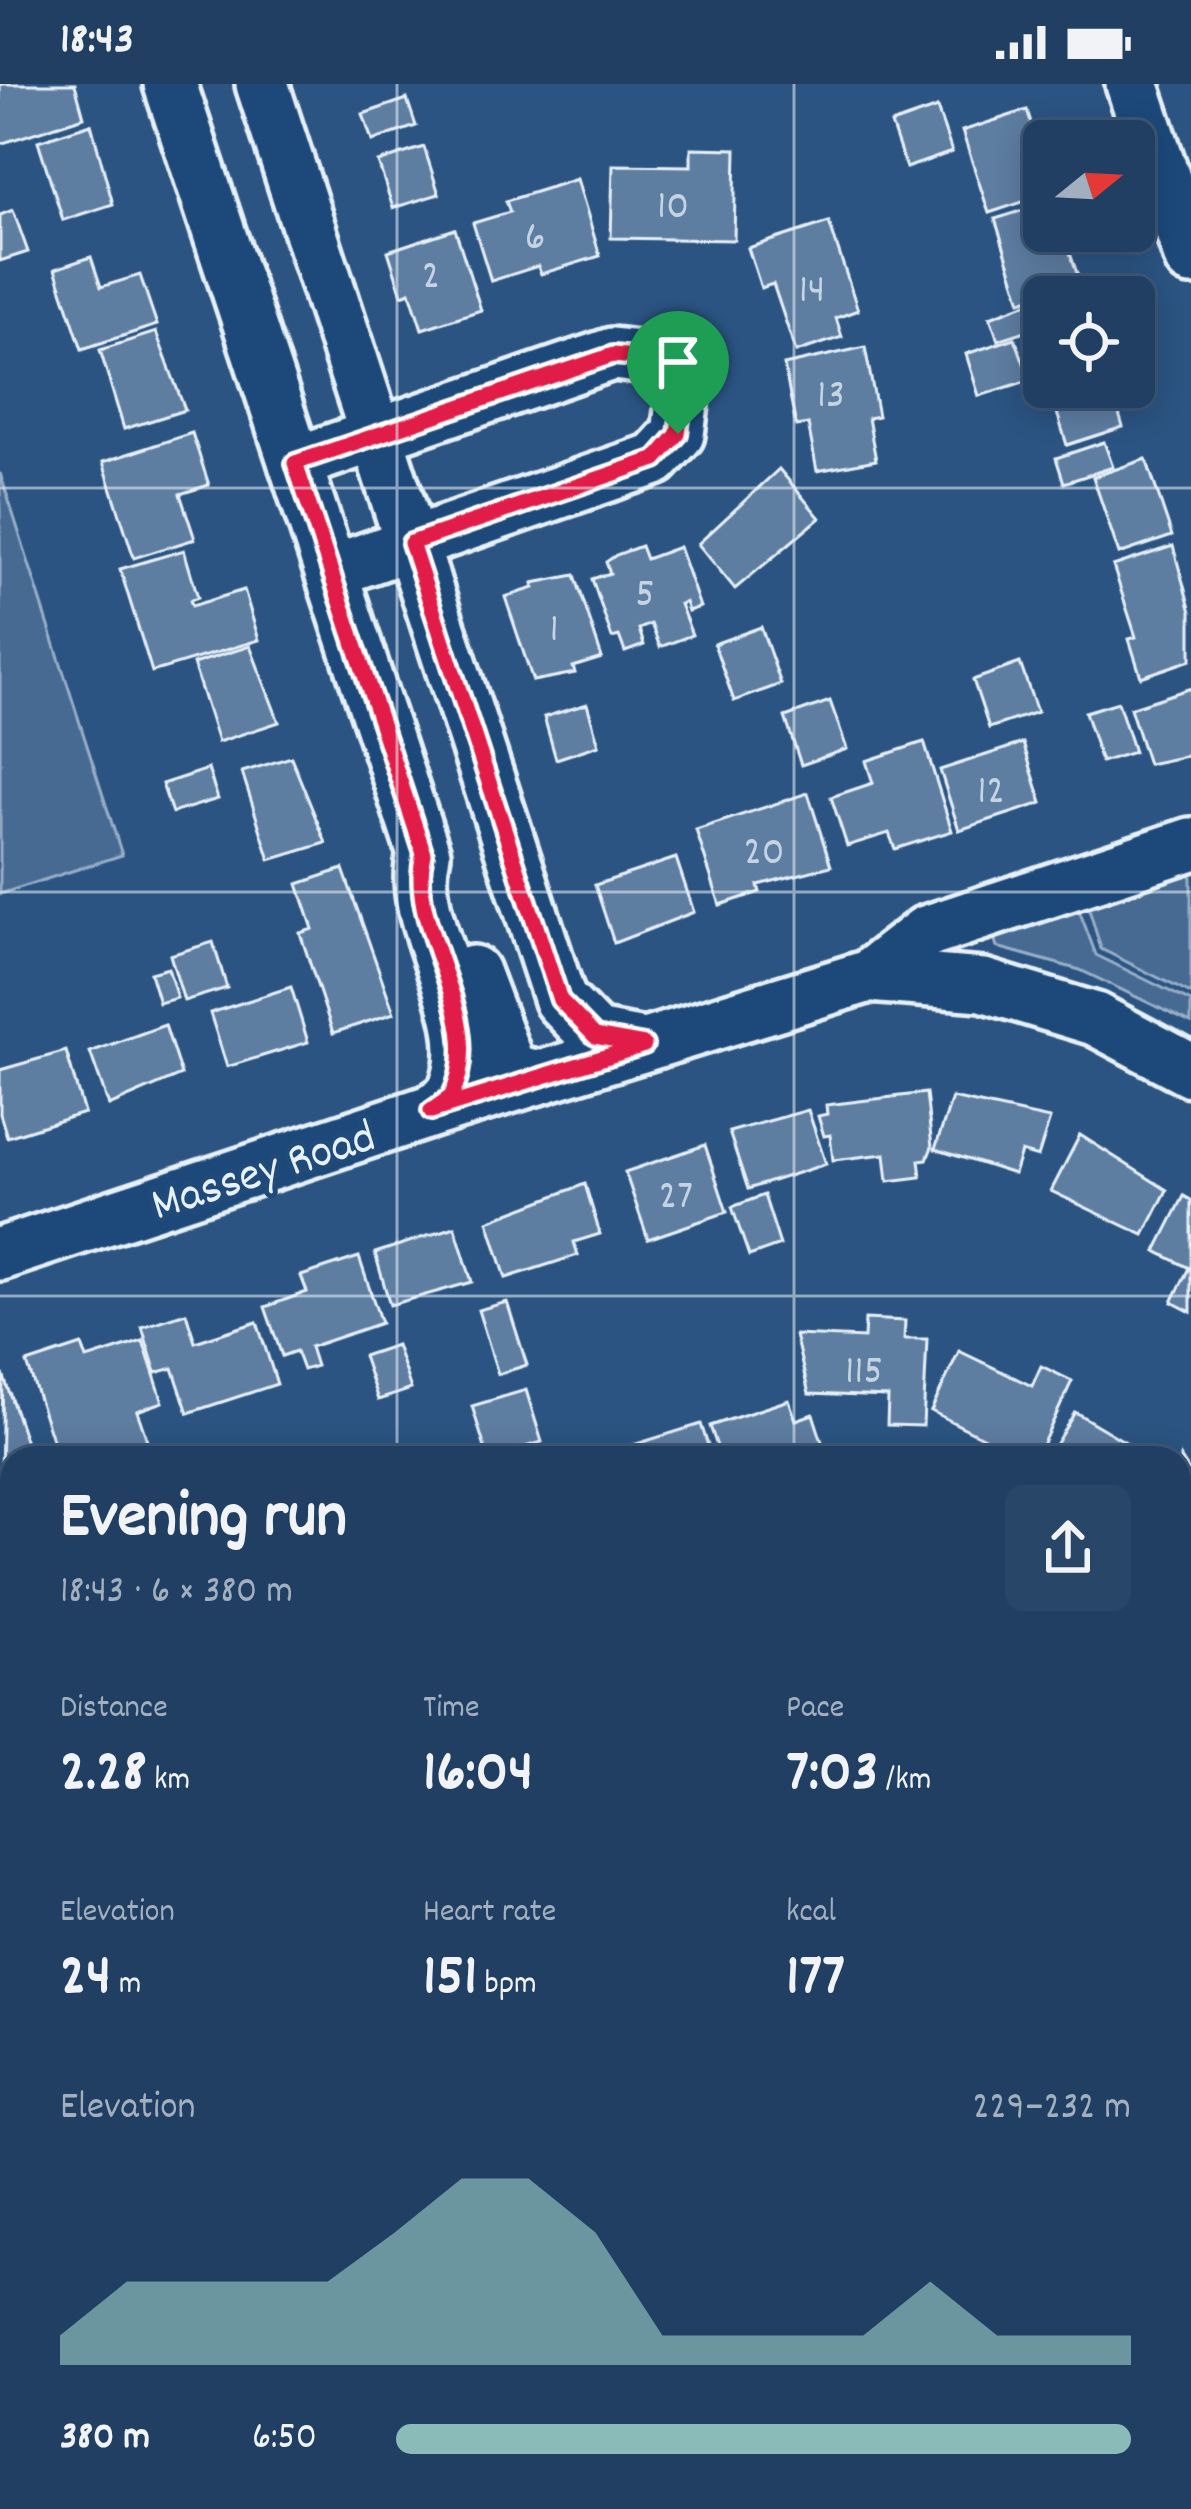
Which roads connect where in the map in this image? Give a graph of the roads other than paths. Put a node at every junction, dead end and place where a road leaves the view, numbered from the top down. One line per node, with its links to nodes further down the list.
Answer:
1 (170, 84): 6 (street)
2 (262, 84): 5 (street)
3 (1132, 84): 4 (street)
4 (1186, 225)
5 (376, 436): 6 (street); 7 (street); 7 (street)
6 (295, 463): 8 (street)
7 (411, 543): 8 (street); 12 (street)
8 (332, 571): 10 (street)
9 (1191, 844): 11 (street, Massey Road)
10 (424, 854): 15 (street); 16 (street)
11 (869, 976): 13 (street, Massey Road); 14 (street, Massey Road)
12 (560, 1000): 13 (street); 15 (street)
13 (644, 1045): 15 (street, Massey Road)
14 (1191, 1070)
15 (547, 1075): 16 (street, Massey Road)
16 (431, 1111): 17 (street, Massey Road)
17 (0, 1254)

